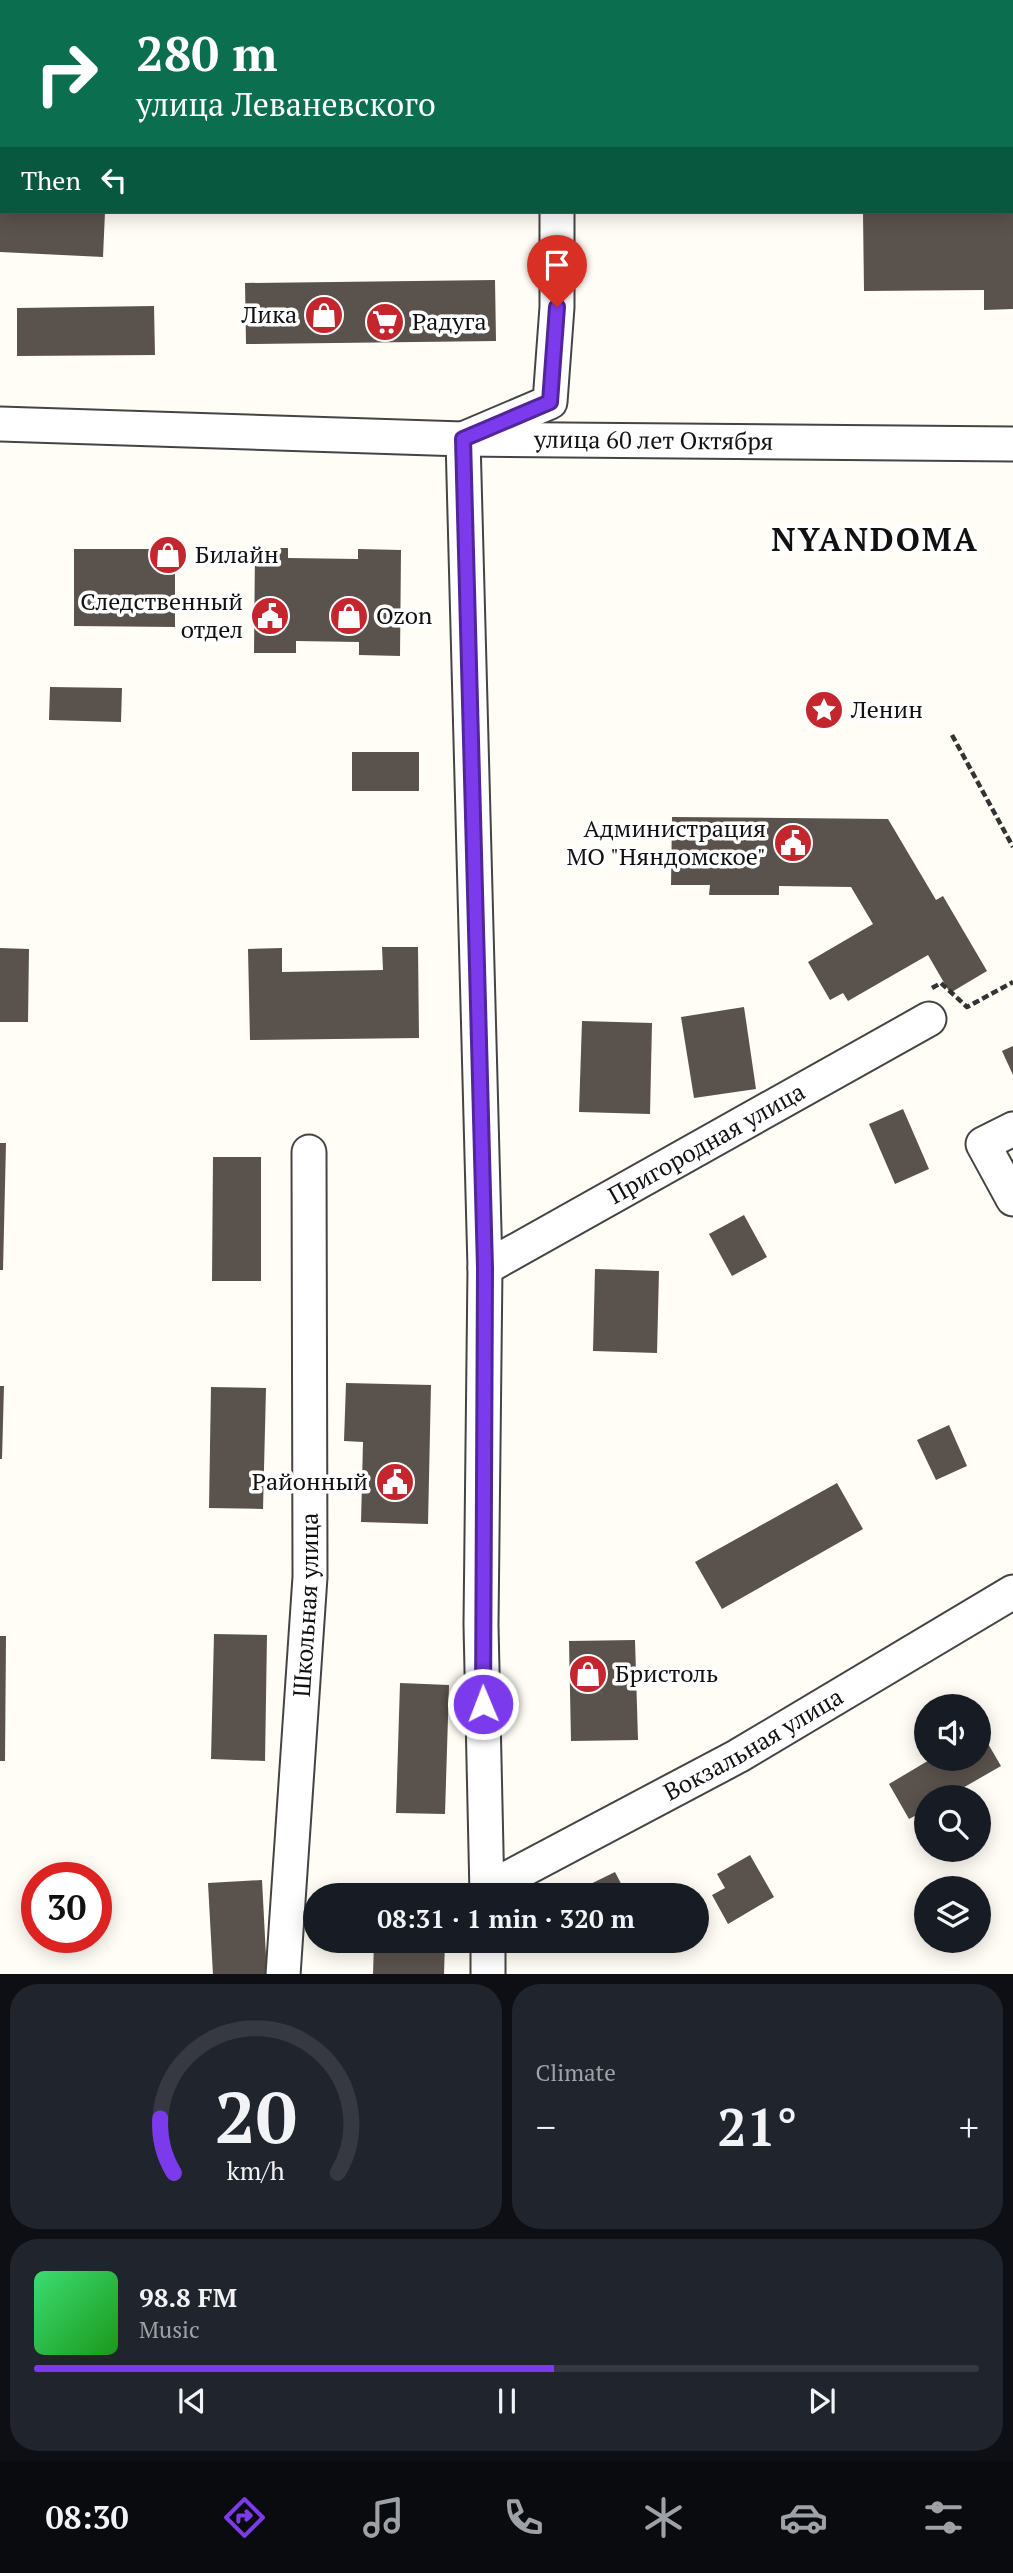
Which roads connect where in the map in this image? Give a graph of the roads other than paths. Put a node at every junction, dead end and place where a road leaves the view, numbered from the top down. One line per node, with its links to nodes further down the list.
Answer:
1 (557, 214): 3 (street)
2 (0, 424): 3 (street, улица 60 лет Октября)
3 (463, 439): 4 (street, улица 60 лет Октября); 9 (street)
4 (1013, 444)
5 (929, 1019): 9 (street, Пригородная улица)
6 (1013, 1129): 8 (street)
7 (309, 1152): 14 (street, Школьная улица)
8 (1013, 1199)
9 (485, 1268): 11 (street)
10 (1013, 1592): 12 (street, Вокзальная улица)
11 (487, 1883)
12 (504, 1883)
13 (488, 1953): 15 (street)
14 (283, 1974)
15 (488, 1974)

